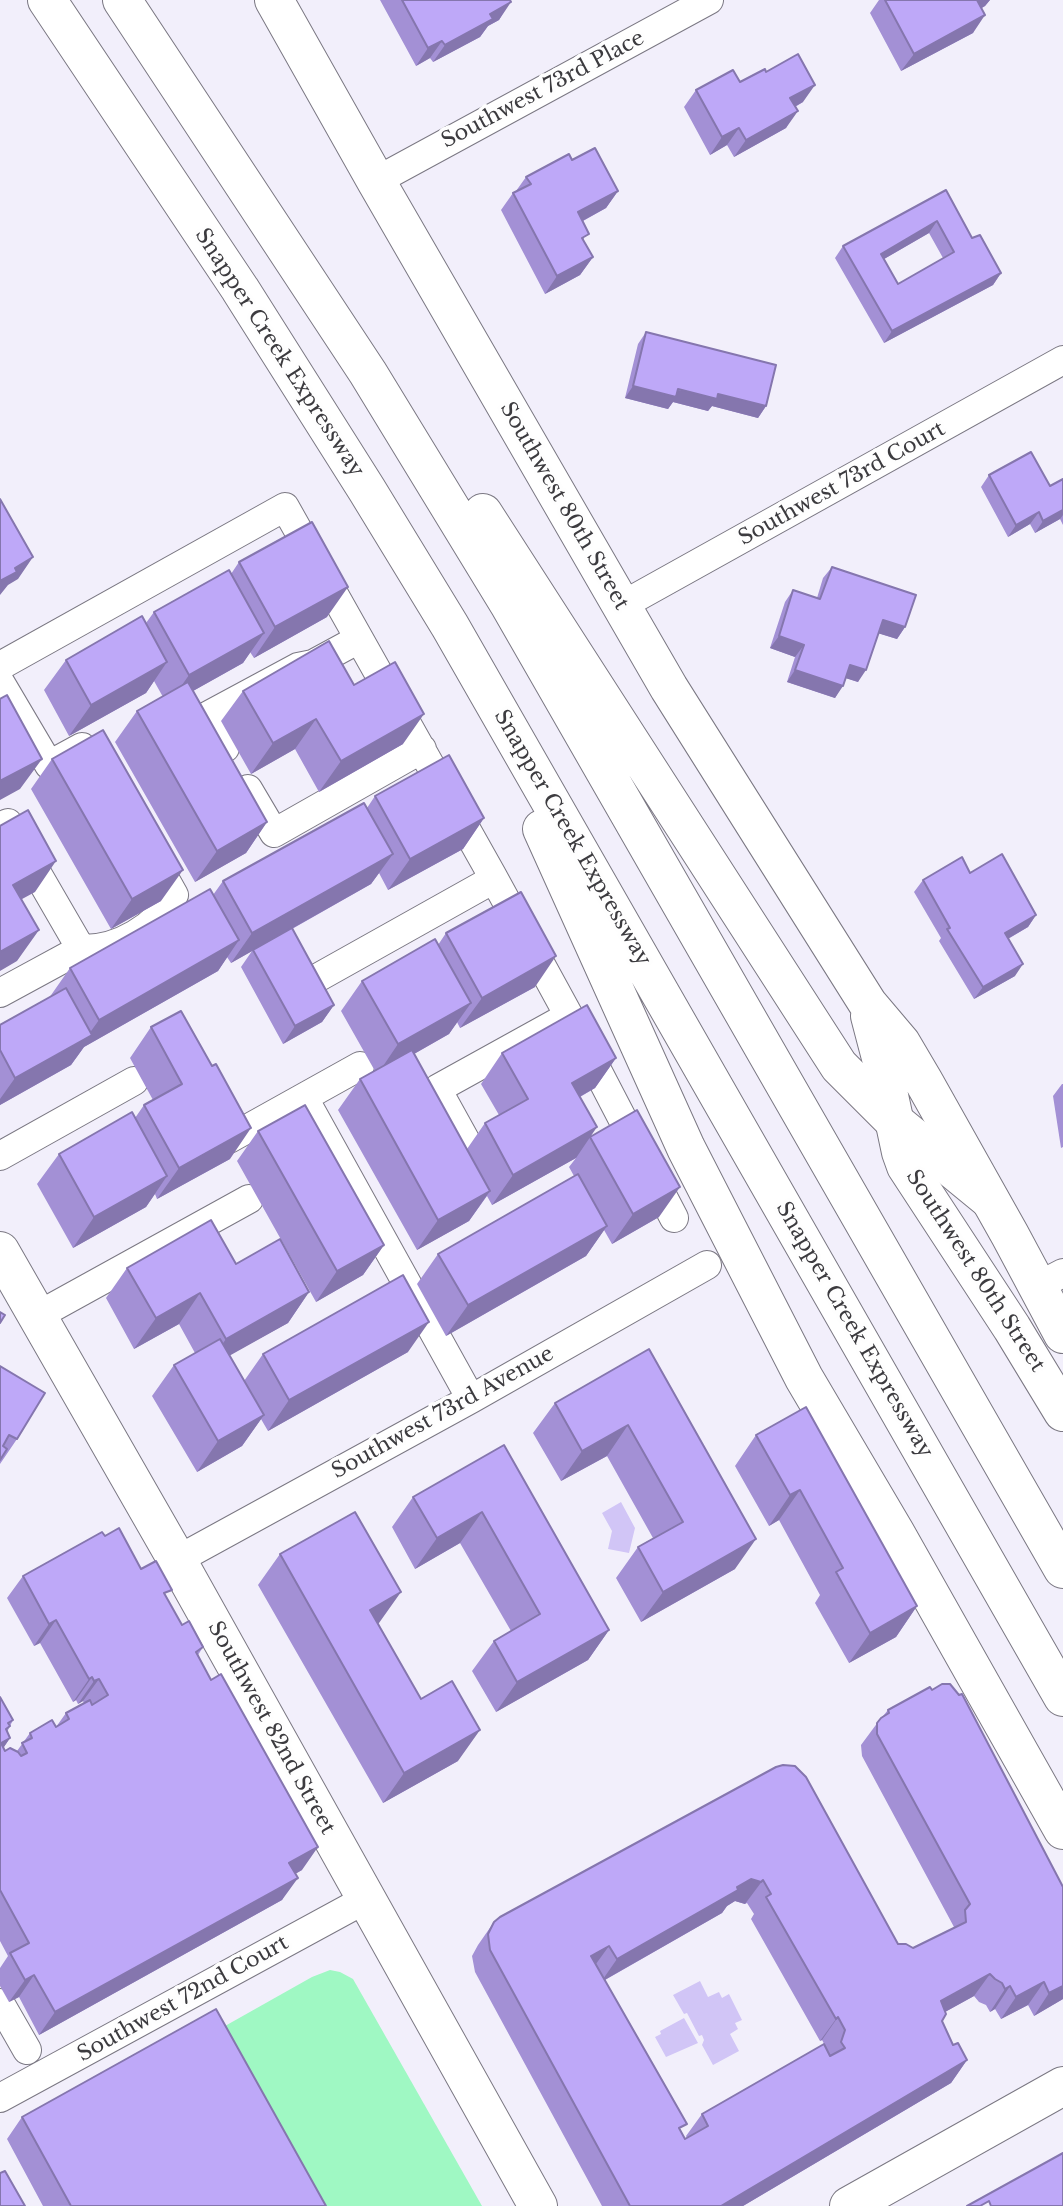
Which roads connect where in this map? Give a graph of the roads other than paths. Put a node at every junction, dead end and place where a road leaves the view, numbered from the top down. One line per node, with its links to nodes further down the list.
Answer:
1 (47, 0): 9 (main road, Snapper Creek Expressway)
2 (122, 0): 7 (main road)
3 (274, 0): 5 (main road, Southwest 80th Street)
4 (709, 0): 5 (street, Southwest 73rd Place)
5 (376, 181): 8 (main road, Southwest 80th Street)
6 (1063, 360): 8 (street, Southwest 73rd Court)
7 (397, 420): 26 (main road); 41 (main road)
8 (621, 606): 21 (main road, Southwest 80th Street)
9 (450, 626): 42 (main road, Snapper Creek Expressway); 43 (main road)
10 (359, 639): 11 (street); 13 (street); 13 (street)
11 (0, 666)
12 (0, 682): 14 (street)
13 (422, 749): 17 (street)
14 (102, 767)
15 (0, 827): 18 (street)
16 (141, 836): 18 (street)
17 (494, 879): 19 (street); 22 (street)
18 (81, 949): 20 (street)
19 (310, 982)
20 (0, 993)
21 (867, 1004): 26 (main road, Southwest 80th Street); 31 (main road, Southwest 80th Street)
22 (569, 1016): 28 (street); 32 (street)
23 (360, 1066): 25 (street)
24 (134, 1081): 29 (street)
25 (304, 1098): 27 (street); 38 (street)
26 (895, 1122): 31 (main road); 39 (main road, Southwest 80th Street)
27 (229, 1139)
28 (468, 1144)
29 (0, 1156)
30 (249, 1199): 36 (street)
31 (989, 1199): 35 (main road, Southwest 80th Street)
32 (674, 1218)
33 (0, 1251): 36 (main road, Southwest 82nd Street)
34 (707, 1265): 38 (street, Southwest 73rd Avenue)
35 (1051, 1280): 37 (main road, Southwest 80th Street)
36 (37, 1316): 40 (main road, Southwest 82nd Street)
37 (1063, 1334)
38 (471, 1399): 40 (street, Southwest 73rd Avenue)
39 (1063, 1412)
40 (177, 1560): 44 (main road, Southwest 82nd Street)
41 (1063, 1569)
42 (1063, 1697)
43 (1063, 1830)
44 (366, 1899): 48 (street, Southwest 72nd Court); 49 (main road, Southwest 82nd Street)
45 (0, 2003): 46 (street)
46 (27, 2050)
47 (1063, 2086): 50 (main road)
48 (0, 2098)
49 (538, 2206)
50 (849, 2206)

